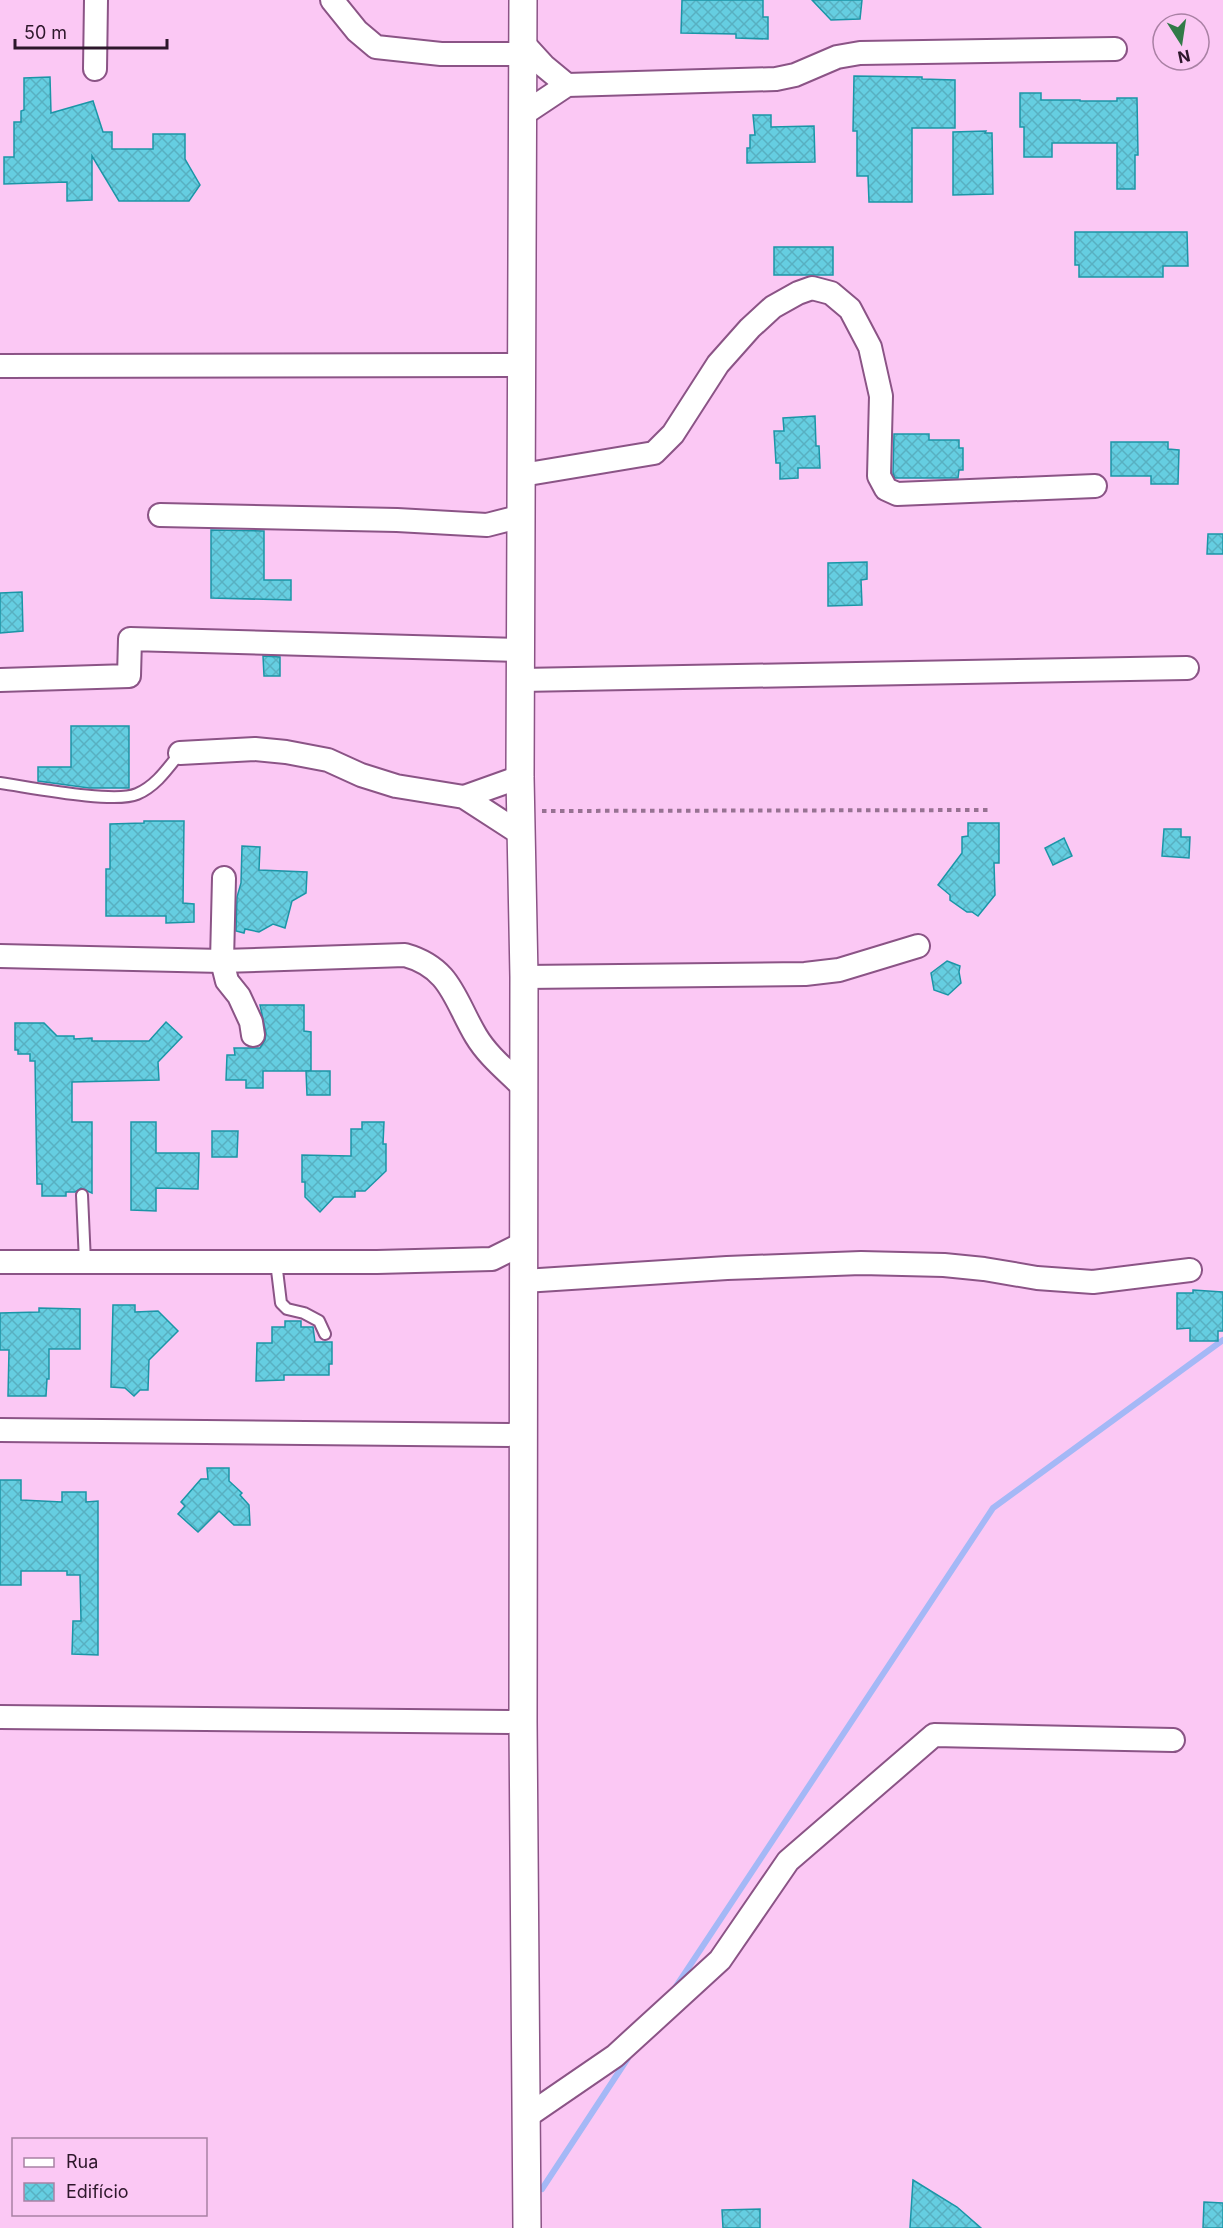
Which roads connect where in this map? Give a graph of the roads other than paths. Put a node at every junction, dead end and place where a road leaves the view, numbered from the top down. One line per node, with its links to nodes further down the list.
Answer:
1 (96, 0): 6 (street)
2 (332, 0): 4 (street)
3 (523, 0): 4 (street)
4 (523, 48): 7 (street); 8 (street)
5 (1115, 49): 7 (street)
6 (95, 69)
7 (567, 85): 8 (street)
8 (522, 115): 9 (street)
9 (522, 364): 10 (street); 11 (street)
10 (0, 366)
11 (522, 475): 12 (street); 14 (street)
12 (1095, 486)
13 (160, 515): 15 (street)
14 (522, 516): 15 (street); 16 (street)
15 (487, 525): 16 (street)
16 (522, 548): 17 (street)
17 (521, 650): 19 (street); 20 (street)
18 (1187, 668): 20 (street)
19 (0, 680)
20 (521, 680): 22 (street)
21 (180, 753): 23 (lane); 24 (street)
22 (520, 777): 24 (street); 25 (street)
23 (0, 783)
24 (464, 797): 25 (street)
25 (520, 822): 30 (street)
26 (224, 878): 29 (street)
27 (918, 946): 30 (street)
28 (0, 956): 29 (street)
29 (222, 961): 31 (street); 32 (street)
30 (524, 976): 32 (street)
31 (253, 1035)
32 (523, 1087): 34 (street)
33 (82, 1195): 37 (lane)
34 (524, 1243): 35 (street); 40 (street)
35 (492, 1259): 38 (street); 40 (street)
36 (0, 1262): 37 (street)
37 (85, 1262): 38 (street)
38 (276, 1262): 41 (lane)
39 (1190, 1270): 40 (street)
40 (524, 1284): 43 (street)
41 (325, 1334)
42 (0, 1430): 43 (street)
43 (523, 1436): 45 (street)
44 (0, 1718): 45 (street)
45 (523, 1722): 47 (street)
46 (1173, 1740): 47 (street)
47 (526, 2117): 48 (street)
48 (527, 2228)

